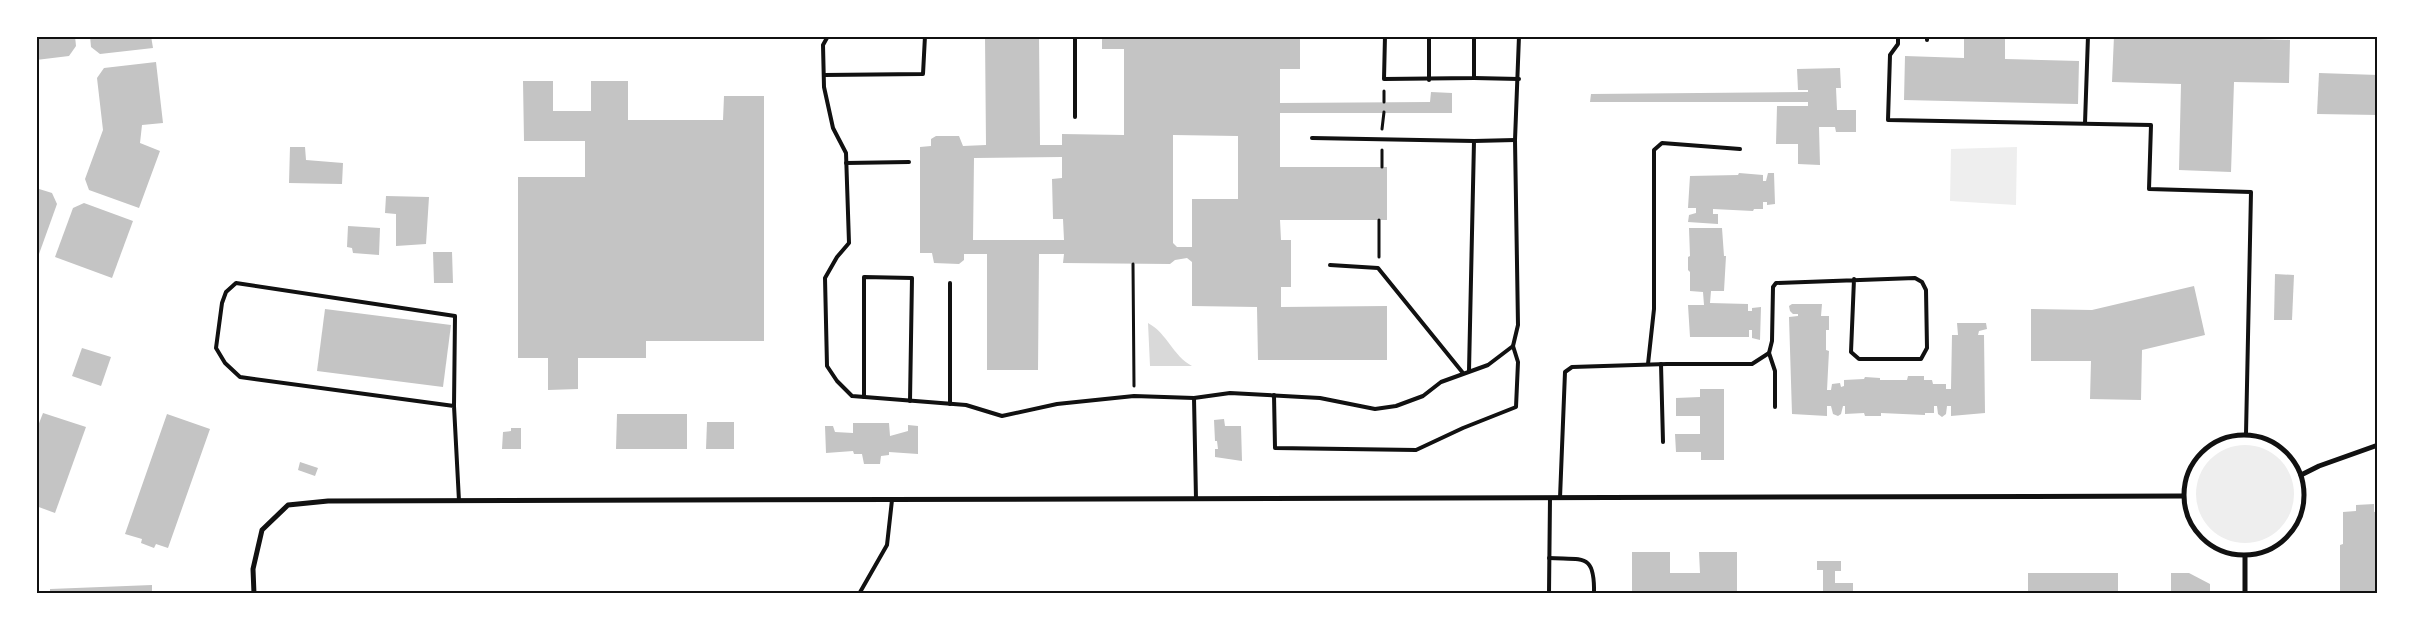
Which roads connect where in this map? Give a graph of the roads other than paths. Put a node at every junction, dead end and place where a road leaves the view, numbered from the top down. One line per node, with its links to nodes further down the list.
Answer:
1 (828, 36): 10 (lane)
2 (924, 36): 10 (lane)
3 (1075, 36): 14 (lane)
4 (1385, 36): 13 (lane)
5 (1429, 36): 13 (lane)
6 (1474, 36): 11 (lane)
7 (1519, 36): 12 (lane)
8 (1898, 36): 15 (lane)
9 (2088, 36): 15 (lane)
10 (824, 75): 21 (lane)
11 (1474, 78): 12 (lane); 13 (lane)
12 (1518, 79): 17 (lane)
13 (1429, 80)
14 (1075, 117)
15 (2084, 123): 38 (lane)
16 (1312, 138): 18 (lane)
17 (1515, 140): 18 (lane); 25 (lane)
18 (1474, 141): 29 (lane)
19 (1740, 149): 27 (lane)
20 (909, 162): 21 (lane)
21 (846, 163): 32 (lane)
22 (1330, 265): 30 (lane)
23 (1854, 279): 23 (lane); 26 (lane)
24 (950, 283): 35 (lane)
25 (1513, 346): 29 (lane); 31 (lane)
26 (1769, 353): 28 (lane); 37 (lane)
27 (1648, 364): 28 (lane); 44 (lane)
28 (1661, 364): 39 (lane)
29 (1469, 371): 30 (lane)
30 (1463, 373): 31 (lane)
31 (1274, 395): 33 (lane)
32 (864, 397): 34 (lane); 34 (lane)
33 (1194, 398): 35 (lane); 45 (lane)
34 (910, 400): 35 (lane)
35 (950, 404)
36 (454, 406): 36 (lane); 47 (lane)
37 (1775, 407)
38 (2246, 434): 41 (street); 42 (street)
39 (1663, 442)
40 (2378, 445): 41 (street)
41 (2302, 475): 48 (street)
42 (2183, 496): 44 (street); 48 (street)
43 (1550, 498): 44 (street); 45 (street); 49 (lane)
44 (1560, 498)
45 (1196, 499): 46 (street)
46 (892, 500): 47 (street); 51 (lane)
47 (459, 501): 50 (street)
48 (2245, 556): 54 (street)
49 (1549, 558): 52 (lane); 53 (lane)
50 (254, 594)
51 (859, 594)
52 (1549, 594)
53 (1594, 594)
54 (2245, 594)

